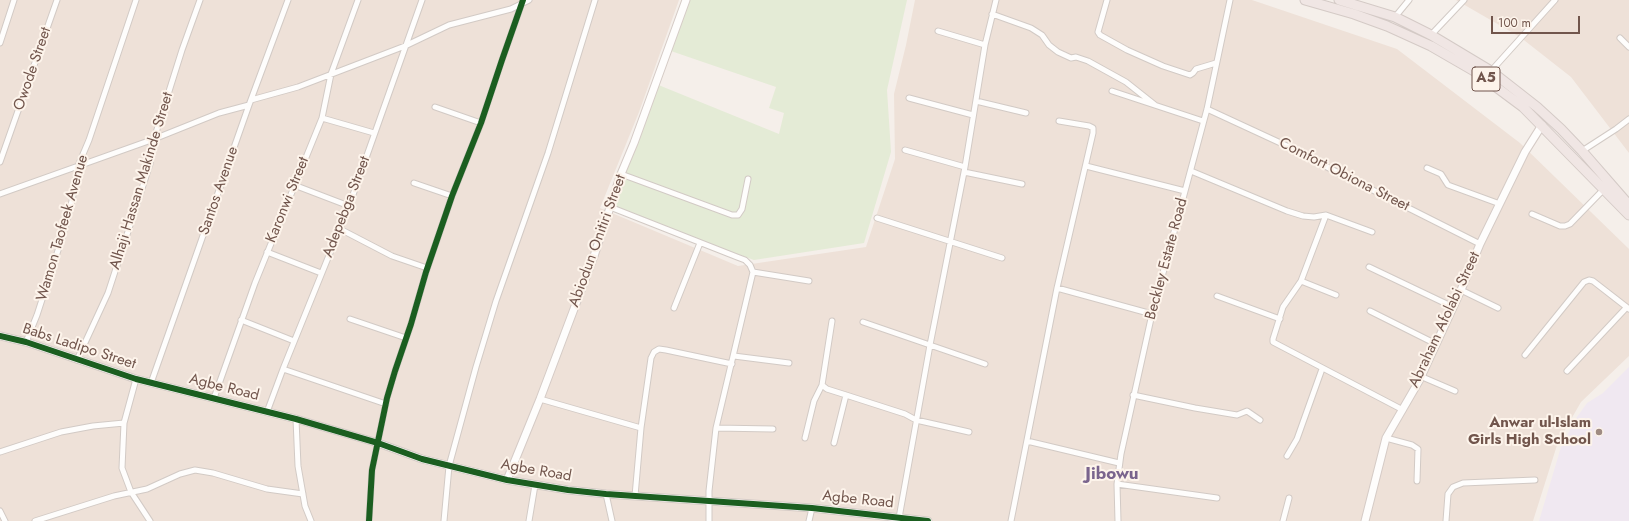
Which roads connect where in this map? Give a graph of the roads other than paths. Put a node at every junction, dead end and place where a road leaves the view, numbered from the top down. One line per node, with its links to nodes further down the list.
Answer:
1 (14, 0): 25 (street)
2 (57, 0): 51 (street, Owode Street)
3 (136, 0): 52 (street, Wamon Taofeek Avenue)
4 (200, 0): 48 (street, Alhaji Hassan Makinde Street)
5 (288, 0): 35 (street, Santos Avenue)
6 (358, 0): 31 (street, Karonwi Street)
7 (422, 0): 27 (street, Adepebga Street)
8 (529, 0): 19 (street)
9 (595, 0): 145 (street)
10 (686, 0): 57 (street, Abiodun Onitiri Street)
11 (996, 0): 20 (street)
12 (1107, 0): 29 (street)
13 (1230, 0): 29 (street, Beckley Estate Road)
14 (1305, 0): 46 (highway, A5)
15 (1339, 0): 21 (highway, A5)
16 (1409, 0): 21 (street)
17 (1464, 0): 23 (street)
18 (1555, 0): 30 (street)
19 (523, 2): 27 (street); 45 (street)
20 (992, 14): 26 (street); 36 (street)
21 (1395, 17): 23 (highway, A5)
22 (938, 31): 26 (street)
23 (1431, 35): 30 (highway, A5)
24 (1620, 38): 28 (street)
25 (0, 42)
26 (985, 45): 34 (street)
27 (405, 46): 31 (street); 47 (street, Adepebga Street)
28 (1629, 47)
29 (1216, 63): 38 (street, Beckley Estate Road)
30 (1491, 71): 50 (highway, A5)
31 (331, 74): 35 (street); 41 (street, Karonwi Street)
32 (1112, 91): 36 (street)
33 (909, 98): 40 (street)
34 (976, 101): 39 (street); 40 (street)
35 (250, 102): 48 (street); 119 (street, Santos Avenue)
36 (1155, 105): 43 (street)
37 (435, 108): 45 (street)
38 (1207, 109): 43 (street, Beckley Estate Road); 78 (street, Comfort Obiona Street)
39 (1026, 113)
40 (974, 115): 55 (street)
41 (322, 118): 47 (street); 60 (street, Karonwi Street)
42 (1629, 119): 50 (street)
43 (1203, 121): 56 (street, Beckley Estate Road)
44 (1059, 122): 53 (street)
45 (481, 123): 65 (street)
46 (1542, 125): 62 (highway, A5); 66 (street, Abraham Afolabi Street)
47 (374, 133): 68 (street, Adepebga Street)
48 (154, 139): 52 (street); 110 (street, Alhaji Hassan Makinde Street)
49 (905, 150): 55 (street)
50 (1582, 151): 67 (highway, A5)
51 (0, 162)
52 (78, 166): 64 (street); 105 (street, Wamon Taofeek Avenue)
53 (1086, 166): 63 (street); 87 (street)
54 (1427, 168): 66 (street)
55 (965, 170): 61 (street); 76 (street)
56 (1191, 171): 63 (street, Beckley Estate Road); 71 (street)
57 (621, 174): 58 (street); 69 (street, Abiodun Onitiri Street)
58 (748, 179)
59 (414, 183): 65 (street)
60 (294, 184): 68 (street); 79 (street, Karonwi Street)
61 (1022, 184)
62 (1604, 189): 70 (street); 72 (highway, A5)
63 (1185, 191): 96 (street, Beckley Estate Road)
64 (0, 194)
65 (452, 196): 82 (street)
66 (1500, 204): 78 (street, Abraham Afolabi Street)
67 (1629, 205)
68 (349, 206): 74 (street, Adepebga Street)
69 (610, 207): 77 (street); 125 (street, Abiodun Onitiri Street)
70 (1532, 214)
71 (1326, 215): 75 (street); 86 (street)
72 (1629, 215)
73 (877, 218): 76 (street)
74 (340, 229): 82 (street); 84 (street, Adepebga Street)
75 (1372, 232)
76 (951, 241): 80 (street); 106 (street)
77 (700, 243): 83 (street); 92 (street)
78 (1480, 244): 88 (street, Abraham Afolabi Street)
79 (267, 252): 84 (street); 99 (street, Karonwi Street)
80 (1002, 258)
81 (1369, 267): 91 (street)
82 (427, 268): 103 (street)
83 (753, 272): 85 (street); 109 (street)
84 (321, 273): 104 (street, Adepebga Street)
85 (809, 281)
86 (1302, 281): 89 (street); 98 (street)
87 (1057, 288): 96 (street); 139 (street)
88 (1461, 290): 91 (street, Abraham Afolabi Street); 93 (street)
89 (1336, 295)
90 (1217, 296): 98 (street)
91 (1453, 307): 107 (street, Abraham Afolabi Street)
92 (674, 308)
93 (1498, 308)
94 (1628, 308): 108 (street); 116 (street)
95 (1370, 311): 107 (street)
96 (1152, 314): 123 (street, Beckley Estate Road)
97 (350, 319): 103 (street)
98 (1280, 319): 115 (street)
99 (242, 320): 104 (street); 124 (street, Karonwi Street)
100 (832, 321): 120 (street)
101 (863, 322): 106 (street)
102 (0, 336): 105 (street, Babs Ladipo Street)
103 (406, 338): 126 (street)
104 (294, 341): 114 (street, Adepebga Street)
105 (26, 342): 110 (street, Babs Ladipo Street)
106 (930, 344): 113 (street); 130 (street)
107 (1436, 344): 117 (street, Abraham Afolabi Street)
108 (1525, 355)
109 (734, 356): 111 (street); 112 (street)
110 (77, 360): 118 (street, Babs Ladipo Street)
111 (789, 363)
112 (732, 364): 133 (street); 134 (street)
113 (985, 364)
114 (282, 369): 126 (street); 128 (street, Adepebga Street)
115 (1322, 369): 127 (street); 143 (street)
116 (1567, 371)
117 (1420, 376): 121 (street); 127 (street, Abraham Afolabi Street)
118 (136, 379): 119 (street, Babs Ladipo Street); 132 (street)
119 (151, 382): 124 (street, Agbe Road)
120 (822, 385): 122 (street); 137 (street)
121 (1455, 392)
122 (846, 394): 130 (street); 141 (street)
123 (1134, 395): 131 (street); 144 (street, Beckley Estate Road)
124 (214, 398): 128 (street, Agbe Road)
125 (540, 399): 133 (street); 146 (street, Abiodun Onitiri Street)
126 (386, 404): 140 (street)
127 (1403, 410): 138 (street, Abraham Afolabi Street)
128 (267, 412): 129 (street, Agbe Road)
129 (296, 419): 140 (street, Agbe Road); 152 (street)
130 (916, 420): 136 (street); 160 (street)
131 (1260, 420)
132 (124, 423): 142 (street); 151 (street)
133 (641, 428): 154 (street)
134 (716, 428): 135 (street); 157 (street)
135 (773, 429)
136 (969, 432)
137 (806, 438)
138 (1386, 438): 148 (street); 177 (street, Abraham Afolabi Street)
139 (1027, 441): 144 (street); 174 (street)
140 (378, 443): 145 (street, Agbe Road); 167 (street)
141 (834, 443)
142 (0, 452)
143 (1287, 456)
144 (1119, 463): 149 (street, Beckley Estate Road)
145 (449, 466): 146 (street, Agbe Road); 168 (street)
146 (507, 480): 150 (street, Agbe Road)
147 (1535, 480): 178 (street)
148 (1417, 481)
149 (1118, 484): 155 (street); 175 (street, Beckley Estate Road)
150 (535, 485): 153 (street, Agbe Road); 169 (street)
151 (131, 492): 152 (street); 164 (street); 165 (street)
152 (303, 494): 166 (street)
153 (606, 494): 154 (street, Agbe Road); 170 (street)
154 (635, 496): 157 (street, Agbe Road)
155 (1217, 498)
156 (1289, 498): 176 (street)
157 (709, 501): 158 (street, Agbe Road); 171 (street)
158 (812, 508): 161 (street, Agbe Road); 172 (street)
159 (0, 511): 163 (street)
160 (899, 518): 161 (street, Agbe Road); 162 (street, Agbe Road)
161 (884, 519)
162 (917, 520): 173 (street, Agbe Road)
163 (5, 521)
164 (35, 521)
165 (150, 521)
166 (311, 521)
167 (369, 521)
168 (444, 521)
169 (529, 521)
170 (612, 521)
171 (709, 521)
172 (809, 521)
173 (928, 521)
174 (1011, 521)
175 (1118, 521)
176 (1283, 521)
177 (1365, 521)
178 (1446, 521)

